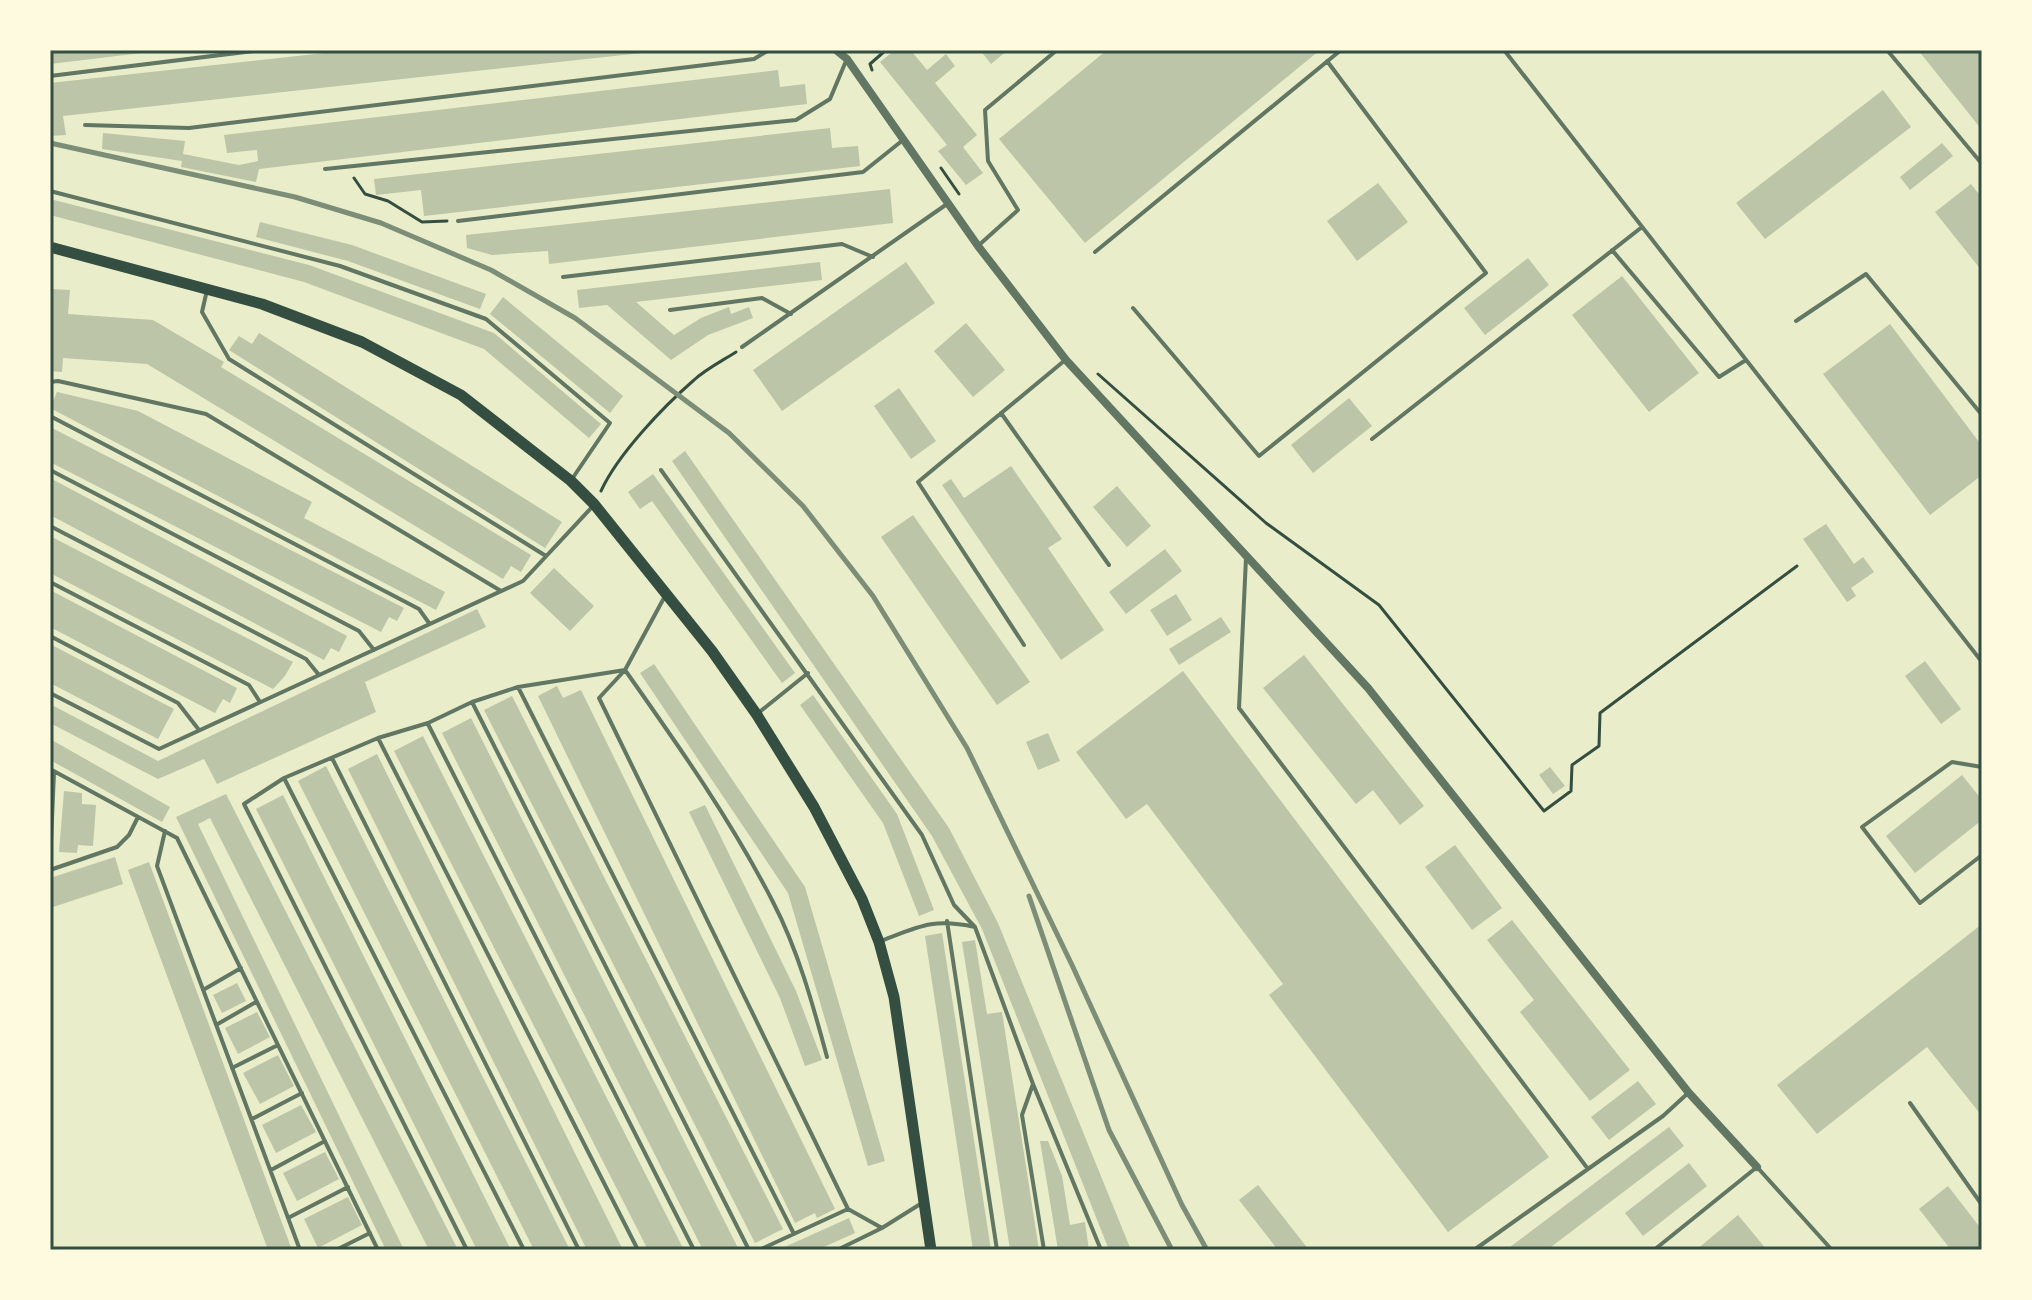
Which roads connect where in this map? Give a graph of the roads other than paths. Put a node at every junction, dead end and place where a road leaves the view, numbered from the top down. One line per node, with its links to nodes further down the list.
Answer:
1 (261, 50): 13 (lane)
2 (769, 50): 14 (lane)
3 (836, 50): 11 (street)
4 (857, 50): 11 (street)
5 (1042, 50): 10 (lane)
6 (1057, 50): 10 (lane)
7 (1341, 50): 12 (lane)
8 (1504, 50): 21 (lane)
9 (1887, 50): 16 (lane)
10 (1048, 57): 22 (lane)
11 (847, 59): 15 (street); 17 (lane)
12 (1327, 61): 25 (lane); 29 (lane)
13 (50, 76)
14 (85, 125)
15 (903, 140): 19 (street); 20 (lane)
16 (1982, 164)
17 (325, 169)
18 (50, 191): 43 (lane)
19 (950, 202): 22 (street); 26 (lane)
20 (458, 221)
21 (1642, 227): 24 (lane); 35 (lane)
22 (978, 246): 34 (street)
23 (50, 247): 28 (main road)
24 (1612, 250): 35 (lane); 40 (lane)
25 (1095, 252)
26 (873, 257): 27 (lane); 31 (lane)
27 (563, 277)
28 (207, 289): 43 (main road); 46 (lane)
29 (1133, 308)
30 (670, 310): 31 (lane)
31 (791, 314): 33 (lane)
32 (1796, 321): 38 (lane)
33 (742, 347)
34 (1066, 360): 37 (lane); 47 (street)
35 (1746, 360): 56 (lane)
36 (50, 382): 50 (lane)
37 (1001, 413): 48 (lane); 54 (lane)
38 (1982, 415)
39 (50, 416): 52 (lane)
40 (1372, 439)
41 (50, 470): 55 (lane)
42 (661, 470): 58 (lane)
43 (571, 481): 44 (main road)
44 (594, 504): 46 (lane); 51 (main road)
45 (50, 526): 59 (lane)
46 (546, 556): 50 (lane)
47 (1246, 558): 88 (street); 93 (lane)
48 (1109, 565)
49 (50, 582): 62 (lane)
50 (501, 591): 52 (lane)
51 (665, 594): 57 (lane); 64 (main road)
52 (430, 624): 55 (lane)
53 (50, 636): 66 (lane)
54 (1024, 645)
55 (374, 650): 59 (lane)
56 (1982, 662)
57 (625, 670): 60 (lane); 84 (lane); 98 (lane)
58 (808, 673): 64 (lane); 77 (lane)
59 (319, 675): 62 (lane)
60 (518, 687): 63 (lane); 102 (lane)
61 (50, 693): 66 (lane)
62 (260, 702): 66 (lane)
63 (472, 702): 65 (lane); 111 (lane)
64 (757, 715): 78 (main road)
65 (428, 723): 67 (lane); 110 (lane)
66 (199, 730)
67 (378, 738): 68 (lane); 109 (lane)
68 (332, 758): 71 (lane); 108 (lane)
69 (1982, 767): 74 (lane)
70 (52, 770): 72 (lane); 75 (lane)
71 (284, 778): 106 (lane); 107 (lane)
72 (137, 818): 73 (lane); 75 (lane)
73 (165, 831): 79 (lane); 80 (lane)
74 (1982, 855)
75 (50, 868)
76 (947, 921): 77 (lane); 78 (lane); 115 (lane)
77 (975, 927): 86 (lane)
78 (879, 942): 96 (main road)
79 (241, 968): 80 (lane); 81 (lane)
80 (203, 990): 82 (lane)
81 (257, 1002): 82 (lane); 83 (lane)
82 (216, 1025): 85 (lane)
83 (278, 1045): 85 (lane); 87 (lane)
84 (827, 1057)
85 (232, 1068): 90 (lane)
86 (1033, 1084): 116 (lane); 117 (lane)
87 (302, 1093): 90 (lane); 91 (lane)
88 (1689, 1093): 92 (street); 93 (lane)
89 (1910, 1103): 97 (lane)
90 (252, 1119): 94 (lane)
91 (325, 1141): 94 (lane); 95 (lane)
92 (1757, 1167): 119 (lane); 120 (lane)
93 (1588, 1169): 118 (lane)
94 (271, 1170): 99 (lane)
95 (348, 1187): 99 (lane); 101 (lane)
96 (924, 1201): 100 (lane); 114 (main road)
97 (1982, 1205)
98 (848, 1209): 100 (lane); 102 (lane)
99 (288, 1218): 103 (lane)
100 (882, 1228): 113 (lane)
101 (370, 1233): 104 (lane); 105 (lane)
102 (794, 1234): 112 (lane)
103 (300, 1250)
104 (336, 1250)
105 (378, 1250)
106 (467, 1250)
107 (524, 1250)
108 (579, 1250)
109 (638, 1250)
110 (694, 1250)
111 (749, 1250)
112 (759, 1250)
113 (837, 1250)
114 (931, 1250)
115 (997, 1250)
116 (1044, 1250)
117 (1101, 1250)
118 (1474, 1250)
119 (1654, 1250)
120 (1832, 1250)

